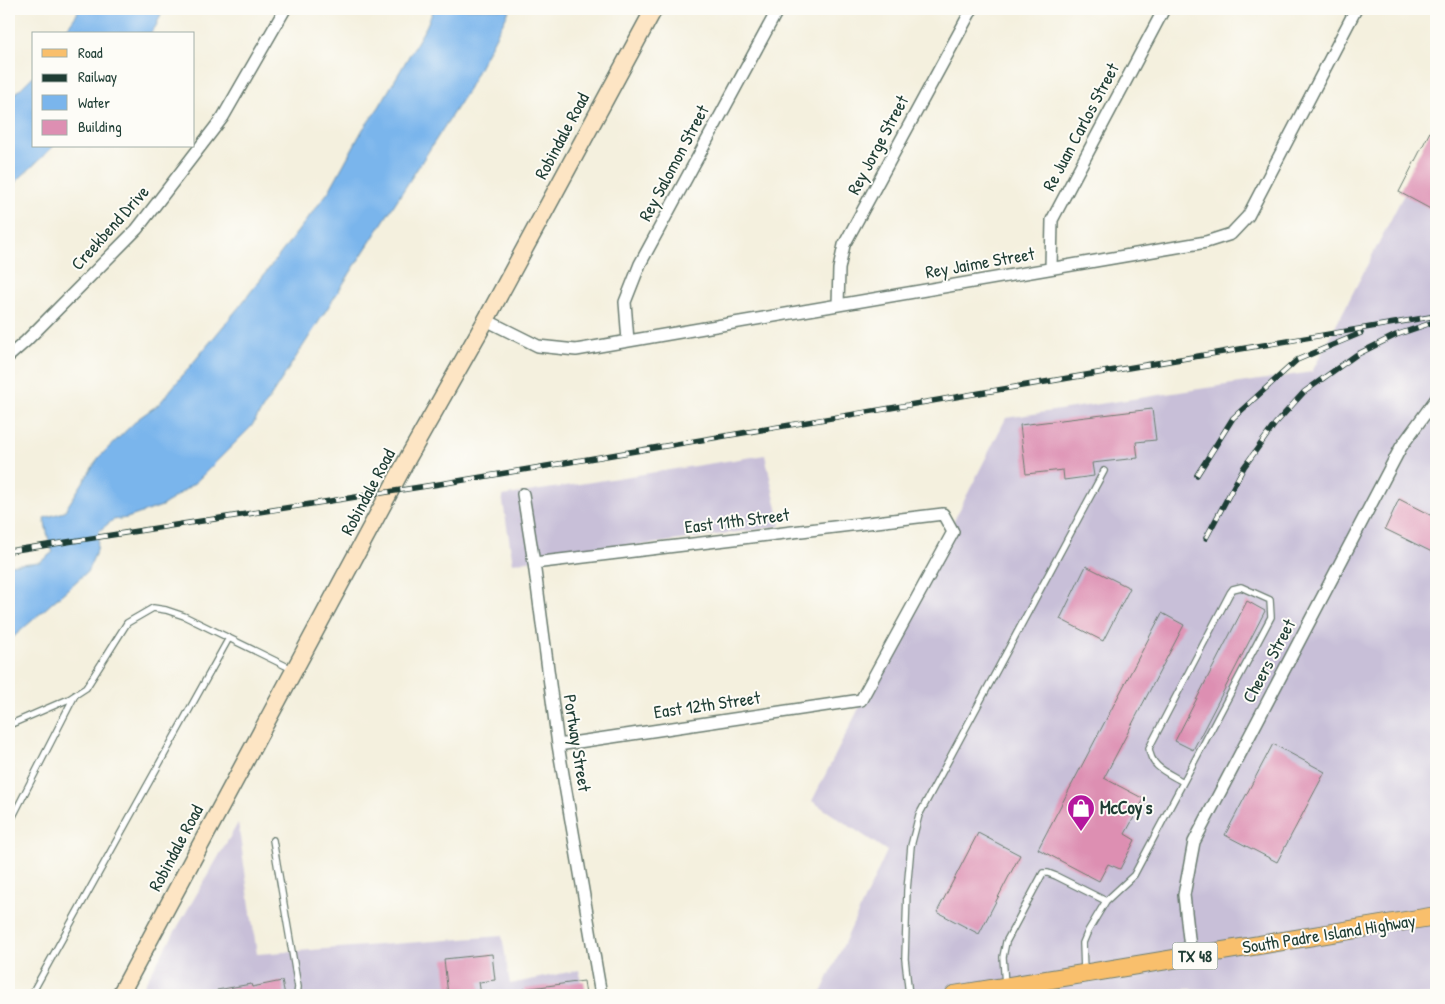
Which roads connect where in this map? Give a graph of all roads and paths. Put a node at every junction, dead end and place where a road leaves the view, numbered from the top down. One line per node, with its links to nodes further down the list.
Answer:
1 (285, 9): 11 (street, Creekbend Drive)
2 (654, 9): 9 (street, Robindale Road)
3 (778, 9): 10 (street, Rey Salomon Street)
4 (972, 9): 8 (street, Rey Jorge Street)
5 (1164, 9): 7 (street, Re Juan Carlos Street)
6 (1356, 9): 7 (street, Rey Jaime Street)
7 (1051, 268): 8 (street, Rey Jaime Street)
8 (838, 305): 10 (street, Rey Jaime Street)
9 (486, 320): 10 (street, Rey Jaime Street); 17 (street, Robindale Road)
10 (628, 341)
11 (9, 356)
12 (1436, 399): 27 (street, Cheers Street)
13 (1104, 471): 34 (lane)
14 (523, 494): 15 (street, Portway Street)
15 (534, 563): 19 (street, East 11th Street); 21 (street, Portway Street)
16 (229, 638): 17 (lane); 18 (lane); 30 (lane)
17 (294, 670): 31 (street, Robindale Road)
18 (76, 695): 20 (lane); 23 (lane)
19 (861, 700): 21 (street, East 12th Street)
20 (9, 725)
21 (558, 745): 33 (street, Portway Street)
22 (1183, 782): 22 (lane); 25 (lane)
23 (9, 824)
24 (273, 840): 32 (lane)
25 (1106, 901): 28 (lane); 29 (lane)
26 (1436, 916): 27 (main road, South Padre Island Highway / TX 48)
27 (1191, 956): 28 (main road, South Padre Island Highway / TX 48)
28 (1084, 974): 29 (main road, South Padre Island Highway / TX 48)
29 (1005, 987): 35 (main road, South Padre Island Highway / TX 48)
30 (31, 995)
31 (120, 995)
32 (297, 995)
33 (601, 995)
34 (909, 995)
35 (954, 995)

